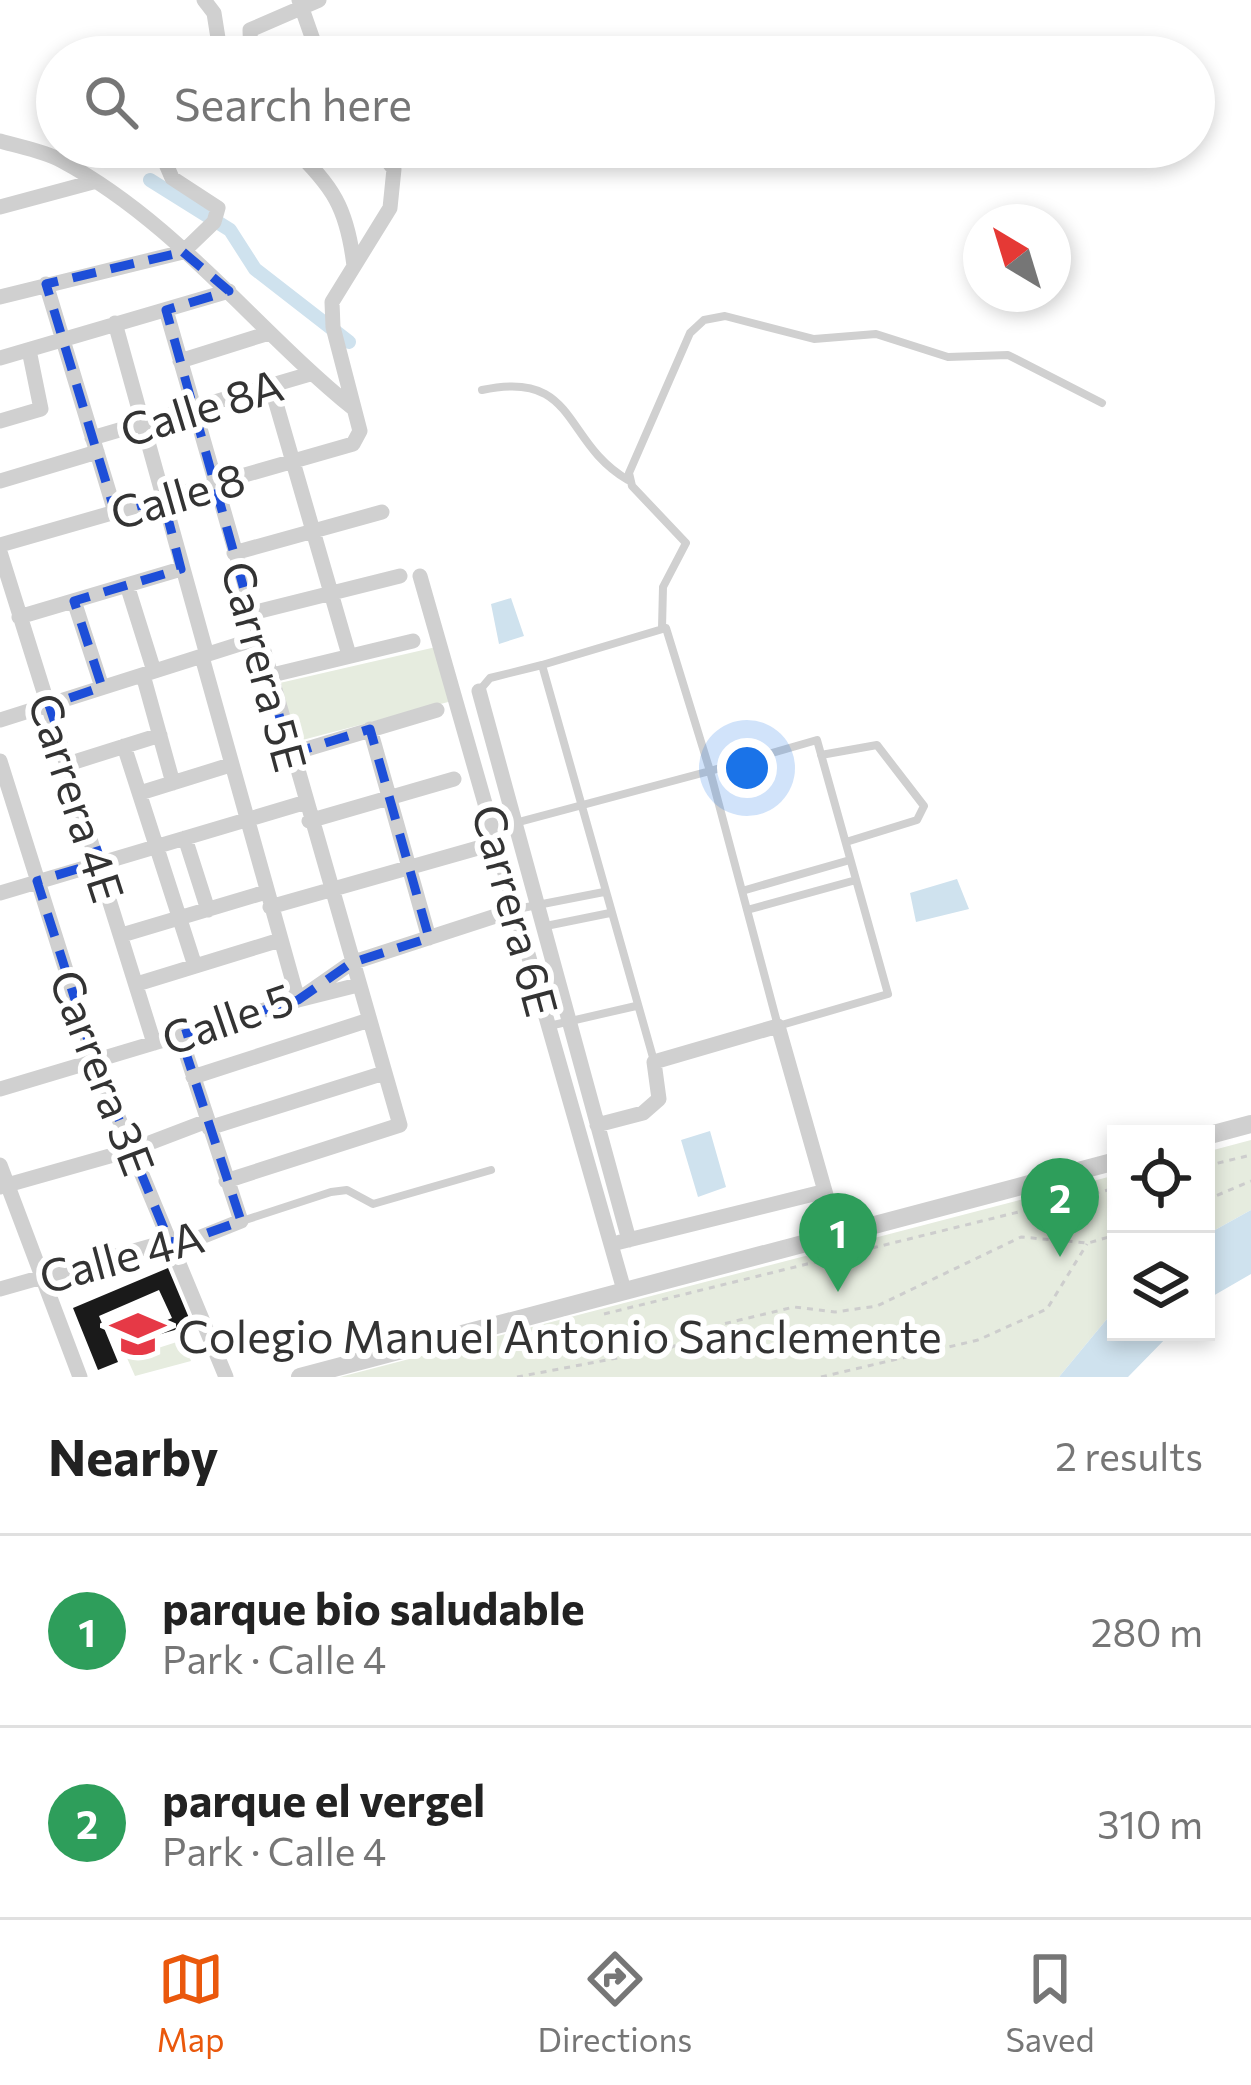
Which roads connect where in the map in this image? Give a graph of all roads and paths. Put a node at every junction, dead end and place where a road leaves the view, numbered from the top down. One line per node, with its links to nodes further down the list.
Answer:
1 (205, 0): 4 (street)
2 (319, 0): 3 (street)
3 (300, 3): 5 (street); 6 (street)
4 (218, 36)
5 (250, 36)
6 (312, 36)
7 (0, 141): 8 (street)
8 (36, 152)
9 (73, 168): 13 (street)
10 (168, 168): 15 (street)
11 (314, 168): 16 (street)
12 (394, 169): 16 (street)
13 (93, 182): 14 (street); 15 (street)
14 (0, 207)
15 (183, 252): 17 (street); 18 (street)
16 (354, 266): 32 (street)
17 (46, 284): 19 (street); 23 (street)
18 (230, 291): 20 (street); 22 (street)
19 (0, 298)
20 (166, 310): 21 (street); 26 (street, Carrera 5E)
21 (115, 323): 23 (street); 34 (street)
22 (269, 334): 26 (street); 27 (street)
23 (63, 339): 24 (street); 35 (street)
24 (29, 350): 25 (street); 33 (street)
25 (0, 358)
26 (180, 361): 31 (street, Carrera 5E)
27 (310, 374): 28 (street, Calle 8A); 32 (street)
28 (271, 386): 31 (street, Calle 8A); 36 (street)
29 (482, 390): 37 (lane)
30 (1102, 403): 37 (lane)
31 (193, 410): 34 (street, Calle 8A); 39 (street, Carrera 5E)
32 (356, 410): 36 (street, Calle 8)
33 (0, 421)
34 (143, 423): 35 (street, Calle 8A); 40 (street)
35 (95, 445): 38 (street, Calle 8A); 41 (street)
36 (294, 461): 39 (street, Calle 8); 43 (street)
37 (628, 480): 54 (lane)
38 (0, 481)
39 (217, 484): 40 (street, Calle 8); 45 (street, Carrera 5E)
40 (163, 499): 41 (street, Calle 8); 46 (street)
41 (115, 512): 44 (street, Calle 8)
42 (382, 512): 43 (street)
43 (314, 531): 45 (street); 50 (street)
44 (0, 548): 53 (street, Carrera 4E)
45 (234, 553): 52 (street, Carrera 5E)
46 (182, 569): 49 (street); 58 (street)
47 (400, 576): 50 (street)
48 (421, 576): 71 (street, Carrera 6E)
49 (127, 585): 51 (street); 60 (street)
50 (332, 596): 52 (street); 57 (street)
51 (74, 601): 53 (street); 62 (street)
52 (252, 614): 55 (street, Carrera 5E)
53 (19, 616): 64 (street, Carrera 4E)
54 (662, 628): 59 (lane); 77 (lane)
55 (259, 638): 58 (street); 61 (street, Carrera 5E)
56 (413, 641): 57 (street)
57 (349, 655): 61 (street)
58 (204, 656): 60 (street); 76 (street)
59 (542, 665): 63 (lane); 84 (lane)
60 (148, 673): 62 (street); 68 (street)
61 (268, 676): 72 (street, Carrera 5E)
62 (102, 688): 64 (street)
63 (479, 691): 69 (street, Carrera 6E)
64 (49, 705): 66 (street); 75 (street, Carrera 4E)
65 (437, 710): 67 (street)
66 (0, 720)
67 (370, 730): 72 (street); 82 (street, Carrera 6E)
68 (160, 735): 70 (street); 79 (street)
69 (490, 742): 71 (street); 80 (street, Carrera 6E)
70 (124, 746): 75 (street); 81 (street)
71 (472, 747): 80 (street, Carrera 6E)
72 (290, 754): 83 (street, Carrera 5E)
73 (821, 755): 77 (lane); 89 (lane); 89 (lane)
74 (0, 760): 96 (street, Carrera 3E)
75 (68, 764): 93 (street, Carrera 4E)
76 (230, 765): 79 (street); 85 (street)
77 (710, 771): 84 (lane); 98 (lane)
78 (454, 779): 82 (street)
79 (173, 783): 81 (street)
80 (493, 785): 87 (street, Carrera 6E)
81 (140, 793): 90 (street)
82 (389, 797): 86 (street); 94 (street, Carrera 6E)
83 (303, 803): 85 (street); 86 (street, Carrera 5E)
84 (583, 803): 87 (lane); 99 (lane)
85 (245, 820): 88 (street); 101 (street)
86 (309, 820): 97 (street, Carrera 5E)
87 (504, 826): 102 (street, Carrera 6E)
88 (185, 838): 90 (street); 103 (street)
89 (845, 842): 92 (lane)
90 (157, 846): 93 (street); 106 (street)
91 (478, 848): 94 (street)
92 (850, 860): 95 (lane); 98 (lane)
93 (101, 862): 96 (street); 109 (street, Carrera 4E)
94 (411, 865): 97 (street); 110 (street, Carrera 6E)
95 (856, 880): 104 (lane); 121 (lane)
96 (37, 881): 100 (street); 124 (street, Carrera 3E)
97 (329, 889): 101 (street); 112 (street, Carrera 5E)
98 (742, 891): 104 (lane)
99 (604, 892): 102 (lane); 105 (lane)
100 (0, 893)
101 (268, 899): 103 (street); 111 (street)
102 (526, 908): 107 (street, Carrera 6E); 108 (street, Carrera 6E); 110 (street, Calle 5)
103 (208, 910): 106 (street)
104 (747, 910): 121 (lane)
105 (610, 913): 107 (lane); 117 (lane)
106 (180, 918): 109 (street); 113 (street)
107 (539, 927): 108 (street); 119 (street, Carrera 6E)
108 (522, 933): 120 (street, Carrera 6E)
109 (122, 935): 114 (street, Carrera 4E)
110 (430, 938): 112 (street, Calle 5)
111 (280, 940): 113 (street); 116 (street)
112 (351, 963): 115 (street, Carrera 5E); 116 (street, Calle 5)
113 (195, 966): 114 (street)
114 (136, 984): 123 (street, Carrera 4E)
115 (358, 985): 116 (street); 118 (street, Carrera 5E)
116 (298, 1000): 122 (street, Calle 5)
117 (636, 1006): 119 (lane); 125 (lane)
118 (369, 1020): 126 (street, Carrera 5E); 127 (street)
119 (566, 1021): 120 (lane); 130 (street, Carrera 6E)
120 (547, 1026): 129 (street, Carrera 6E)
121 (778, 1026): 125 (street); 147 (street)
122 (180, 1036): 123 (street, Calle 5); 127 (street)
123 (154, 1043): 124 (street, Calle 5)
124 (94, 1059): 128 (street, Calle 5); 135 (street, Carrera 3E)
125 (654, 1062): 130 (street)
126 (384, 1073): 131 (street); 133 (street, Carrera 5E)
127 (193, 1077): 131 (street)
128 (0, 1089)
129 (572, 1114): 130 (street); 142 (street, Carrera 6E)
130 (594, 1117): 141 (street, Carrera 6E)
131 (208, 1124): 135 (street); 143 (street)
132 (1251, 1124): 134 (street)
133 (400, 1125): 143 (street, Calle 4A)
134 (1215, 1134)
135 (131, 1150): 145 (street); 153 (street, Carrera 3E)
136 (1251, 1155): 138 (path)
137 (1107, 1163): 150 (street)
138 (1215, 1164)
139 (0, 1165): 145 (street)
140 (491, 1171): 149 (lane)
141 (610, 1175): 142 (street); 152 (street, Carrera 6E)
142 (591, 1179): 155 (street, Carrera 6E)
143 (226, 1181): 149 (street)
144 (1251, 1181): 148 (path)
145 (4, 1185): 156 (street)
146 (1107, 1190): 159 (path)
147 (822, 1192): 150 (street); 152 (street)
148 (1215, 1196)
149 (241, 1221): 153 (street, Calle 4A)
150 (838, 1237): 158 (street)
151 (1107, 1238): 154 (path)
152 (629, 1240): 155 (street)
153 (170, 1241): 156 (street, Calle 4A); 161 (street, Carrera 3E)
154 (1088, 1243): 163 (path); 164 (path)
155 (611, 1244): 158 (street, Carrera 6E)
156 (43, 1274): 157 (street, Calle 4A); 160 (street)
157 (0, 1288)
158 (624, 1290): 162 (street)
159 (595, 1316)
160 (80, 1377)
161 (226, 1377)
162 (300, 1377)
163 (518, 1377)
164 (821, 1377)

